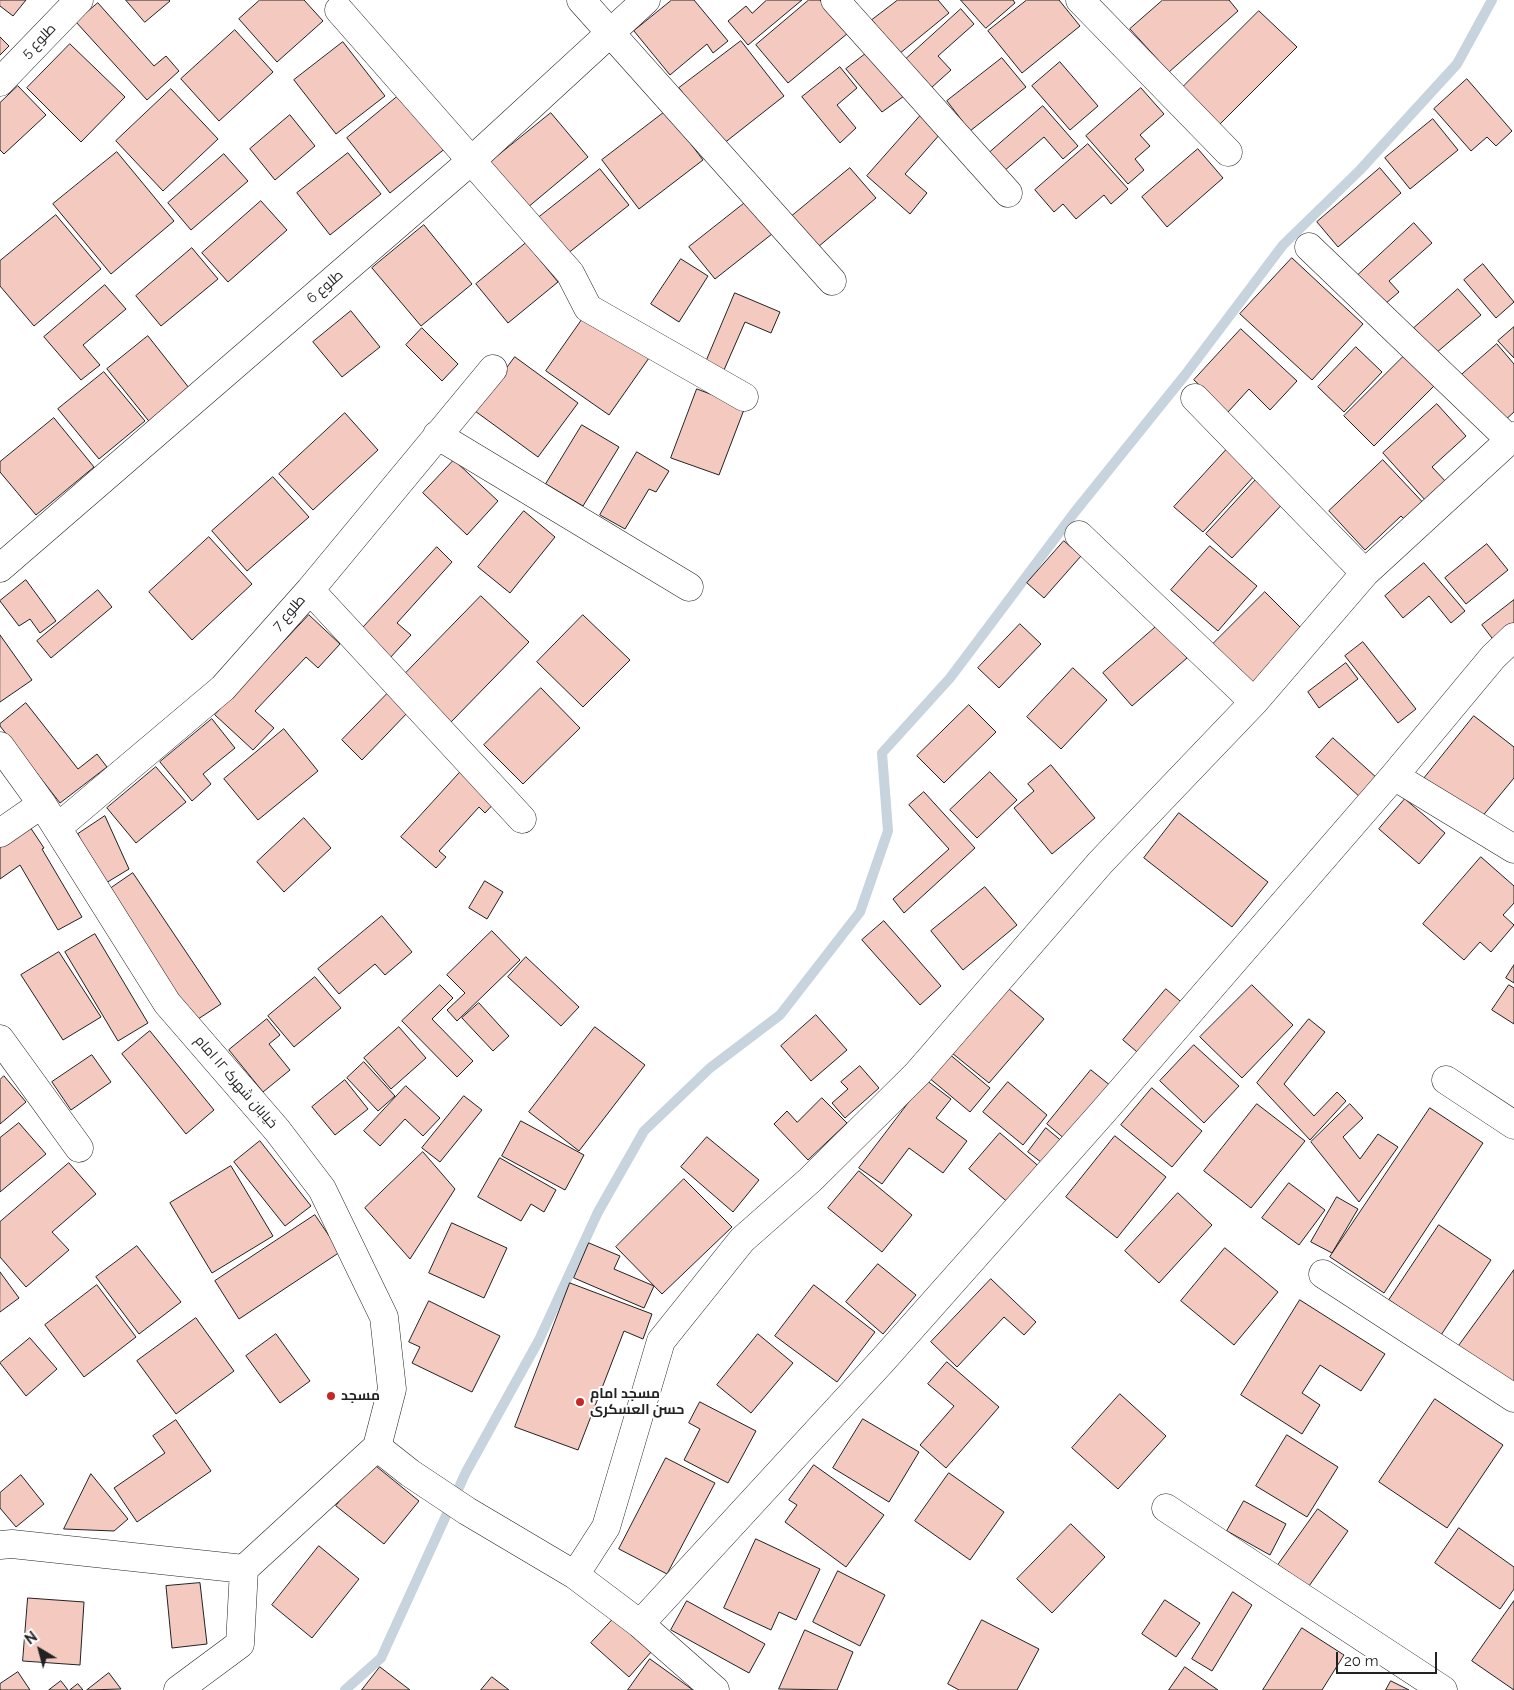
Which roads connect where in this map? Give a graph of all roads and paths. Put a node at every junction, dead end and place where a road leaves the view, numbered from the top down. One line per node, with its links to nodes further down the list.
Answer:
1 (79, 0): 8 (street, طلوع 5)
2 (582, 0): 7 (street)
3 (646, 0): 7 (street, طلوع 6)
4 (835, 0): 11 (street)
5 (1080, 0): 9 (street)
6 (339, 10): 10 (street)
7 (609, 33): 10 (street, طلوع 6); 13 (street)
8 (0, 82)
9 (1228, 152)
10 (472, 160): 15 (street); 20 (street, طلوع 6)
11 (1008, 193)
12 (1309, 247): 18 (street)
13 (832, 281)
14 (493, 369): 17 (street, طلوع 7)
15 (744, 397)
16 (1194, 398): 21 (street)
17 (437, 435): 22 (street); 23 (street, طلوع 7)
18 (1512, 438): 21 (street)
19 (1079, 535): 25 (street)
20 (0, 568)
21 (1365, 573): 25 (street)
22 (689, 587)
23 (310, 590): 29 (street); 30 (street, طلوع 7)
24 (1514, 637): 27 (street)
25 (1254, 702): 43 (street)
26 (0, 746): 28 (street, خیابان شهرک ۱۲ امام)
27 (1394, 776): 32 (street); 44 (street)
28 (42, 804): 30 (street, خیابان شهرک ۱۲ امام); 31 (street)
29 (522, 819)
30 (57, 828): 39 (street, خیابان شهرک ۱۲ امام)
31 (0, 833)
32 (1514, 849)
33 (0, 1039): 36 (street)
34 (1446, 1080): 35 (street)
35 (1514, 1125)
36 (79, 1148)
37 (1323, 1274): 38 (street)
38 (1514, 1398)
39 (377, 1447): 42 (street); 43 (street)
40 (1166, 1508): 47 (street)
41 (3, 1544): 42 (street)
42 (244, 1569): 45 (street)
43 (575, 1575): 44 (street)
44 (640, 1624): 46 (street)
45 (178, 1690)
46 (714, 1690)
47 (1443, 1690)

